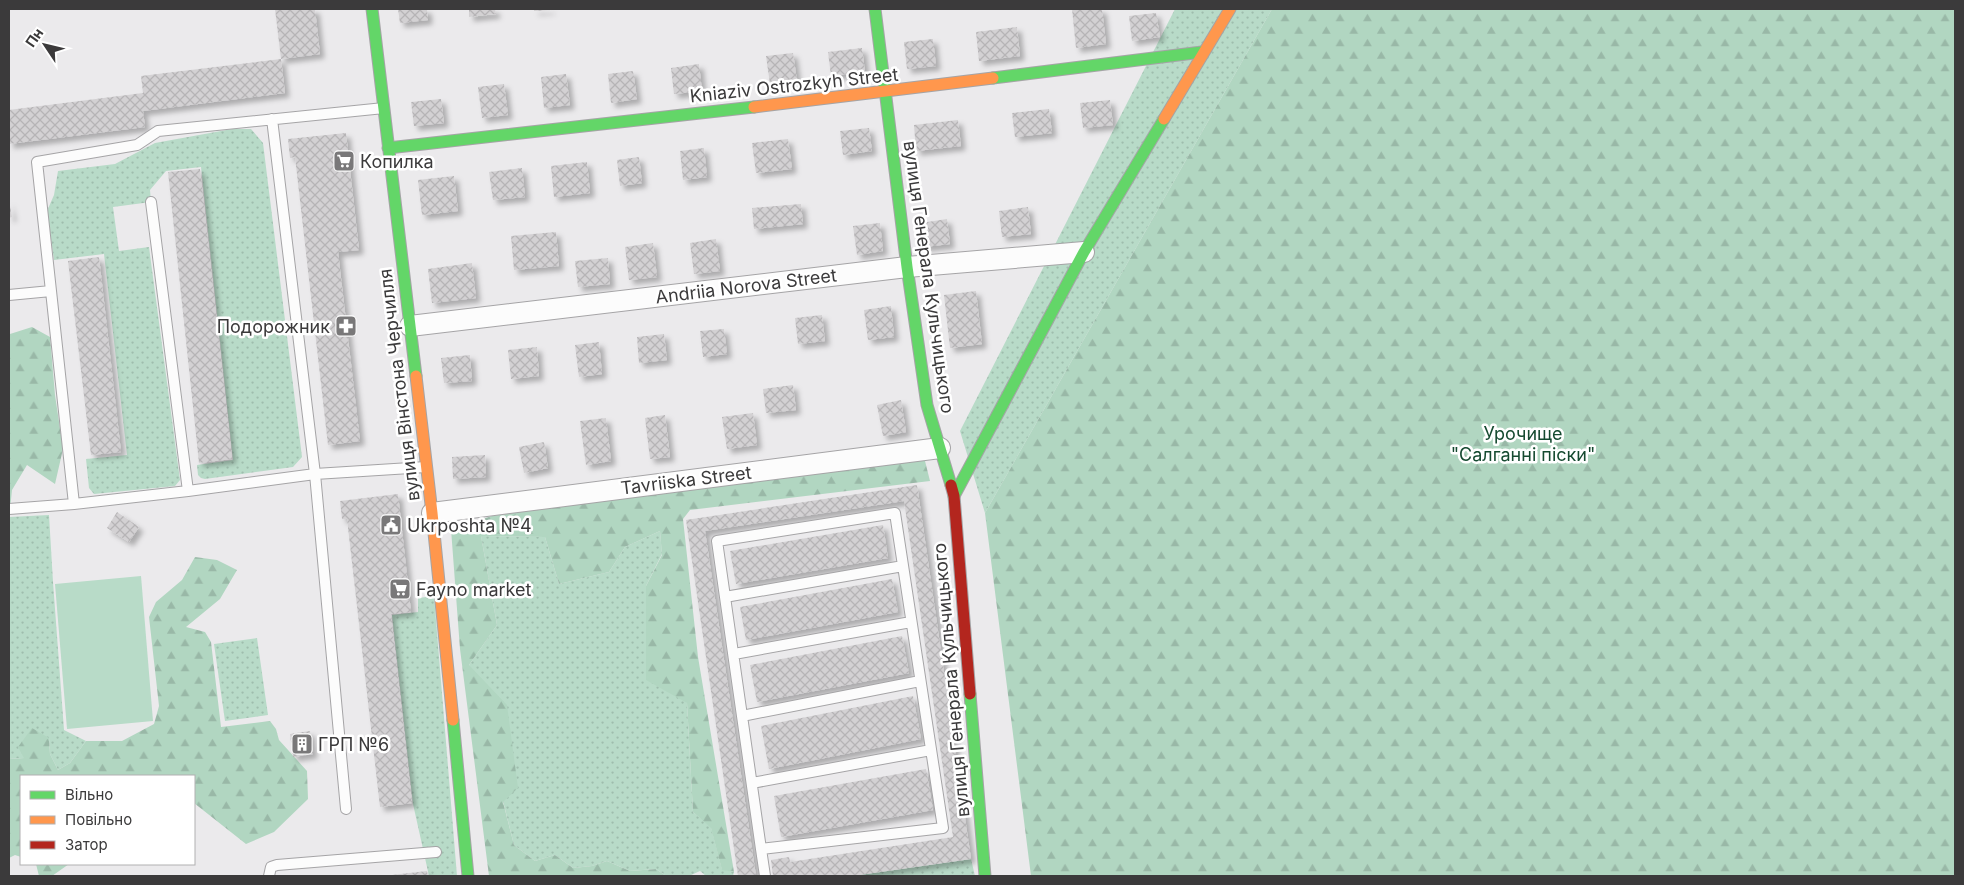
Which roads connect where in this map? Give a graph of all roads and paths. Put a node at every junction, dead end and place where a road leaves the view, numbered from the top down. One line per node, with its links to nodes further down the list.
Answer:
1 (372, 9): 6 (street, вулиця Вінстона Черчилля)
2 (875, 9): 5 (street, вулиця Генерала Кульчицького)
3 (1230, 9): 4 (street)
4 (1202, 52): 5 (street, Kniaziv Ostrozkyh Street); 10 (street)
5 (886, 92): 8 (street, Kniaziv Ostrozkyh Street); 11 (street, вулиця Генерала Кульчицького)
6 (384, 108): 7 (lane); 8 (street, вулиця Вінстона Черчилля)
7 (272, 119): 12 (lane); 17 (lane)
8 (388, 148): 14 (street, вулиця Вінстона Черчилля)
9 (151, 202): 18 (lane)
10 (1084, 252): 11 (street, Andriia Norova Street); 19 (street)
11 (907, 267): 14 (street, Andriia Norova Street); 15 (street, вулиця Генерала Кульчицького)
12 (51, 291): 13 (lane); 20 (lane)
13 (9, 295)
14 (410, 326): 16 (street, вулиця Вінстона Черчилля)
15 (940, 448): 19 (street, вулиця Генерала Кульчицького); 22 (street, Tavriiska Street)
16 (427, 467): 17 (lane); 22 (street, вулиця Вінстона Черчилля)
17 (315, 474): 18 (lane); 31 (lane)
18 (188, 491): 20 (lane)
19 (954, 496): 37 (street, вулиця Генерала Кульчицького)
20 (74, 504): 21 (lane)
21 (9, 509)
22 (432, 513): 35 (street, вулиця Вінстона Черчилля)
23 (903, 566): 24 (lane); 24 (lane); 25 (lane)
24 (726, 597): 26 (lane)
25 (911, 622): 26 (lane); 27 (lane)
26 (734, 654): 28 (lane)
27 (920, 681): 28 (lane); 29 (lane)
28 (742, 716): 30 (lane)
29 (931, 750): 30 (lane); 32 (lane)
30 (752, 784): 32 (lane)
31 (346, 809)
32 (761, 849): 36 (lane)
33 (436, 852): 34 (lane)
34 (269, 876)
35 (468, 876)
36 (765, 876)
37 (985, 876)

